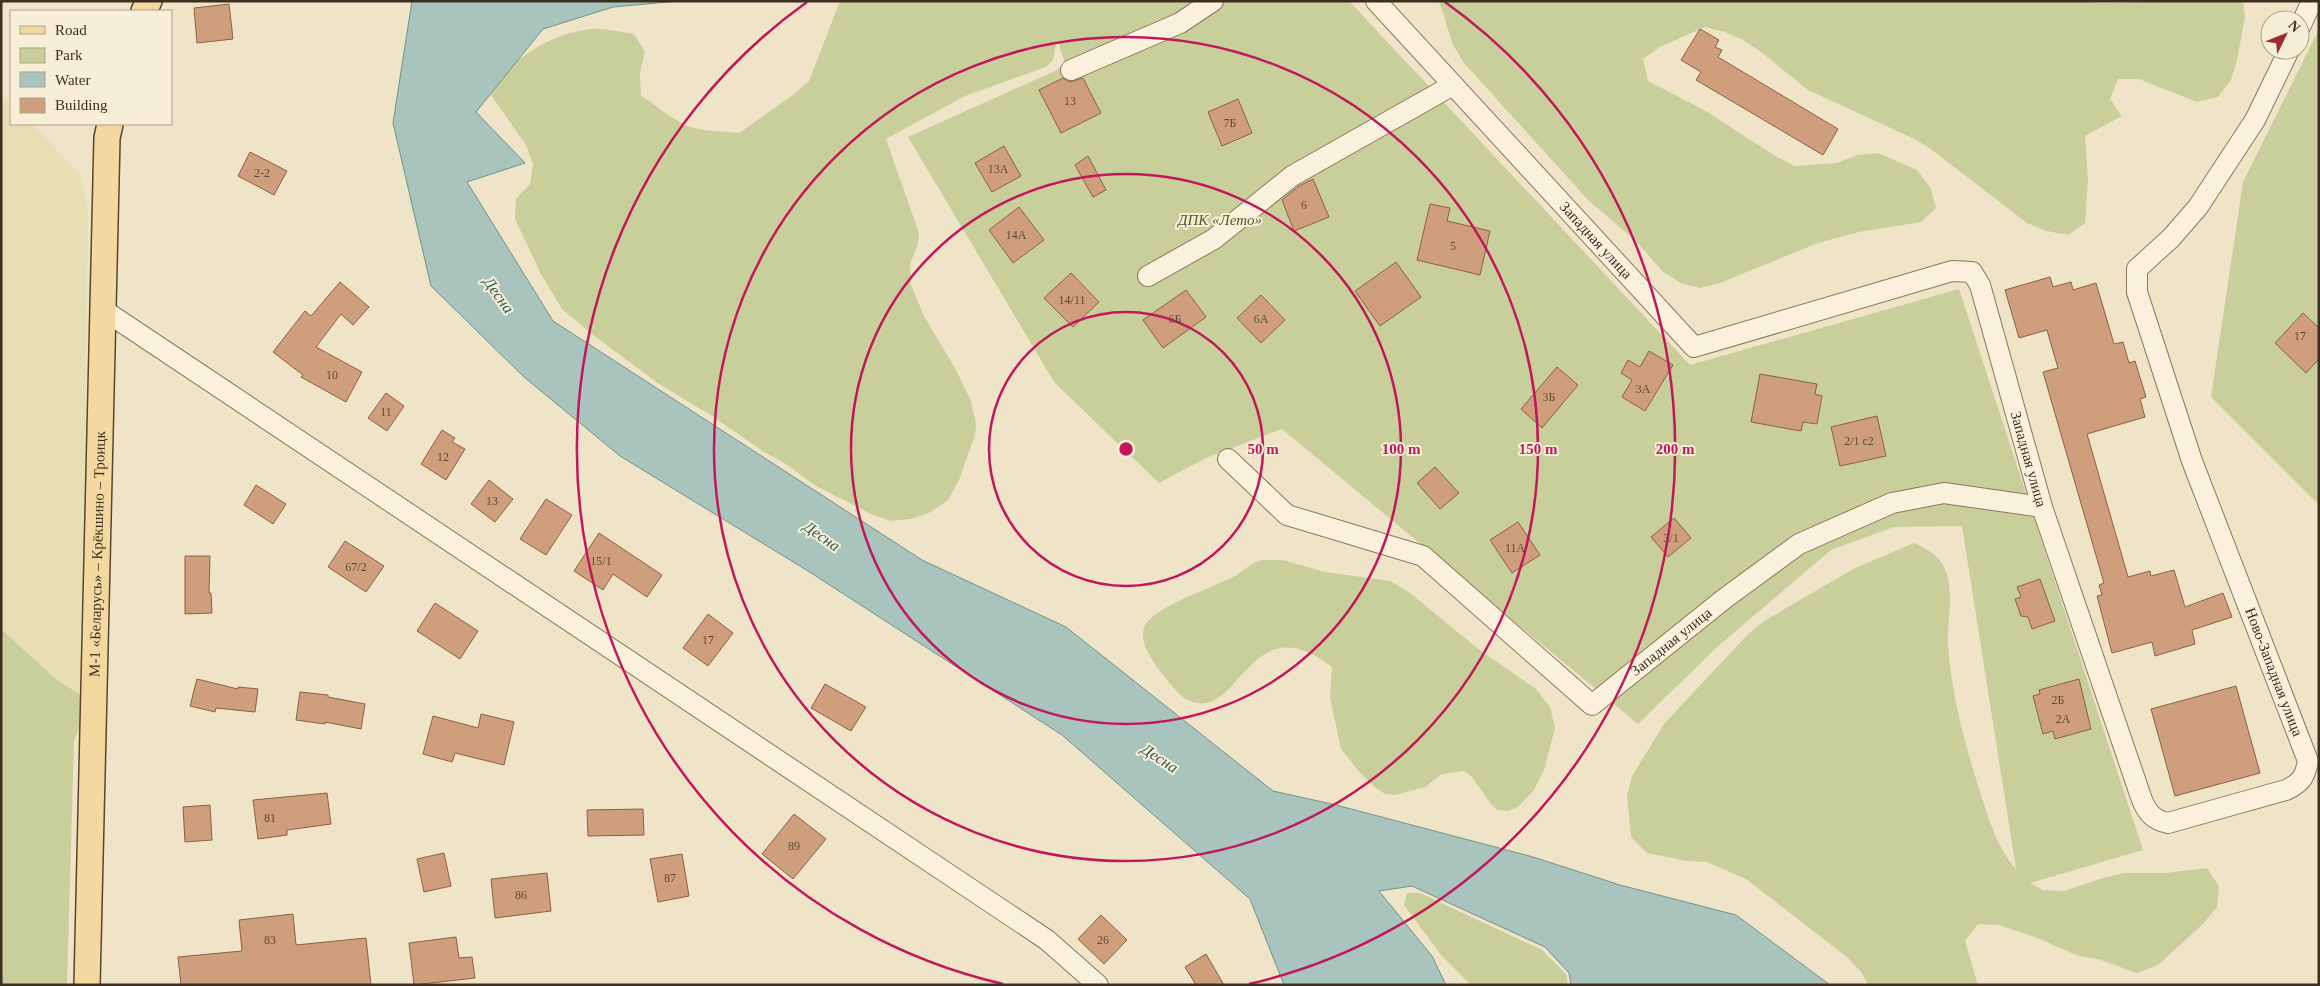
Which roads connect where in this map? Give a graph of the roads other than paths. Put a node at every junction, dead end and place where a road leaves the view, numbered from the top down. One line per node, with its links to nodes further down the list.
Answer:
1 (1213, 1): 4 (street)
2 (1376, 1): 5 (street, Западная улица)
3 (2284, 60): 10 (street, Ново-Западная улица)
4 (1072, 70)
5 (1453, 85): 7 (street); 10 (street, Западная улица)
6 (110, 125): 8 (main road, М-1 «Беларусь» – Крёкшино – Троицк)
7 (1148, 276)
8 (102, 309): 11 (main road, М-1 «Беларусь» – Крёкшино – Троицк); 12 (street)
9 (1228, 459): 10 (street, Западная улица)
10 (2042, 507)
11 (87, 985)
12 (1098, 985)

